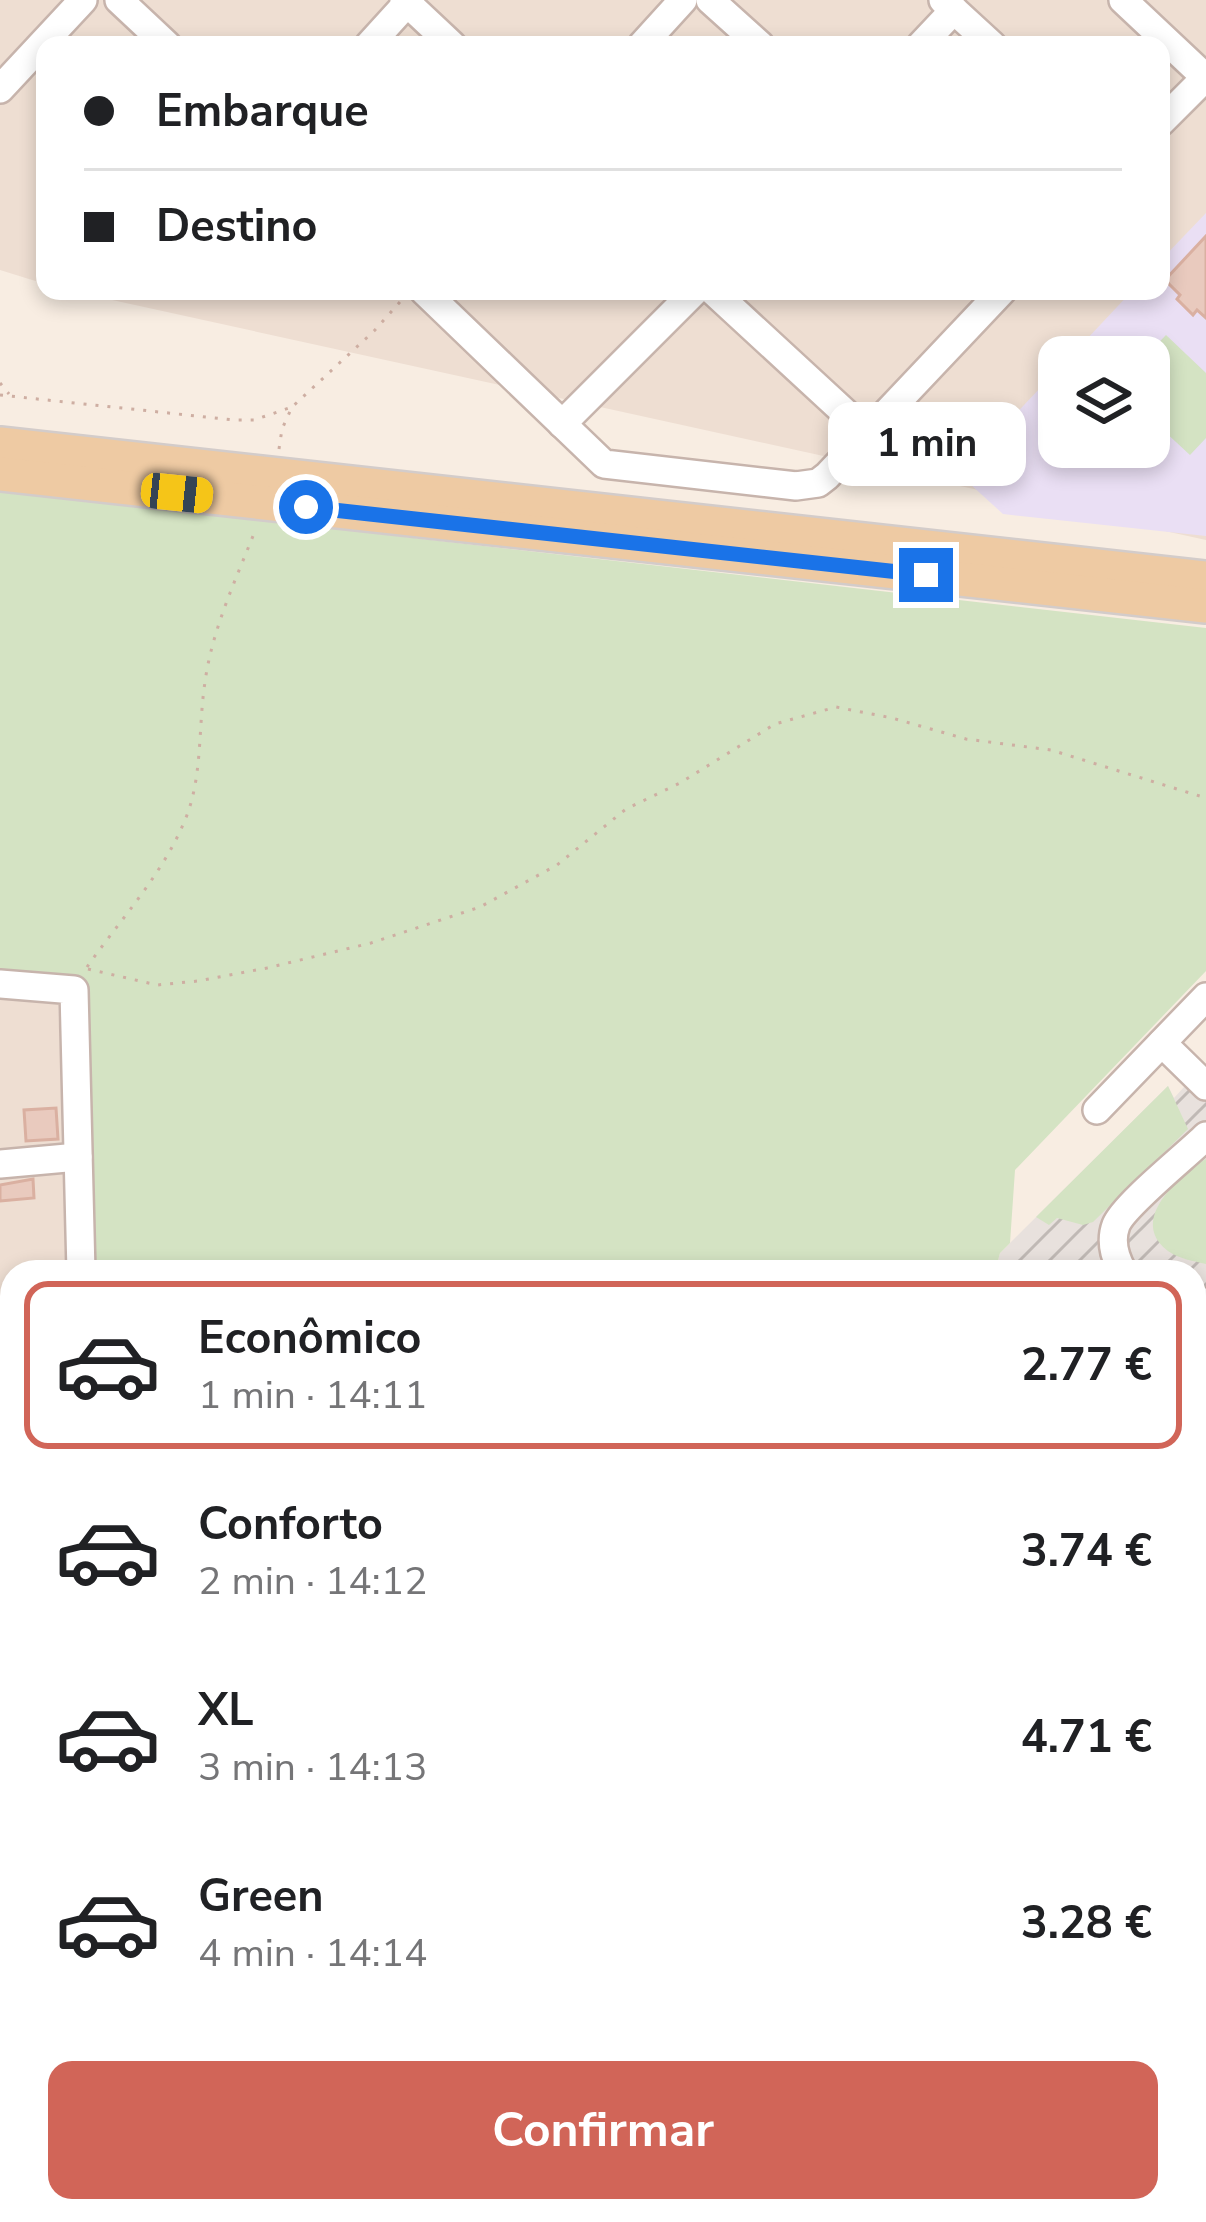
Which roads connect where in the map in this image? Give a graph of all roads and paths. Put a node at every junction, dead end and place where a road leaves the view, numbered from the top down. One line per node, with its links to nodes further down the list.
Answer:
1 (83, 0): 8 (street)
2 (119, 0): 9 (street)
3 (683, 0): 12 (street)
4 (710, 0): 13 (street)
5 (1123, 0): 16 (street)
6 (407, 1): 10 (street); 11 (street)
7 (949, 5): 14 (street); 15 (street)
8 (49, 36)
9 (157, 36)
10 (377, 36)
11 (443, 36)
12 (650, 36)
13 (750, 36)
14 (927, 36)
15 (982, 36)
16 (1162, 36)
17 (1170, 44): 19 (street)
18 (36, 50): 20 (street)
19 (1206, 77): 21 (street)
20 (0, 89)
21 (1170, 113)
22 (402, 300): 30 (path)
23 (433, 300): 31 (street)
24 (685, 300): 31 (street)
25 (723, 300): 32 (street)
26 (993, 300): 32 (street)
27 (0, 383): 29 (path)
28 (0, 395): 29 (path)
29 (10, 396): 30 (path)
30 (292, 407): 34 (path)
31 (562, 424): 32 (street)
32 (868, 433)
33 (0, 444): 37 (main road)
34 (278, 457)
35 (0, 474): 36 (main road)
36 (266, 503): 38 (main road); 40 (path)
37 (1206, 578)
38 (1206, 606)
39 (1206, 798): 40 (path)
40 (80, 979): 41 (street); 47 (street)
41 (0, 984)
42 (1206, 997): 43 (street)
43 (1162, 1043): 44 (street); 45 (street)
44 (1200, 1081)
45 (1097, 1110)
46 (1206, 1137): 50 (street)
47 (78, 1157): 48 (street); 49 (street)
48 (0, 1164)
49 (81, 1260)
50 (1118, 1260)
51 (0, 1809): 52 (path)
52 (0, 1819)

